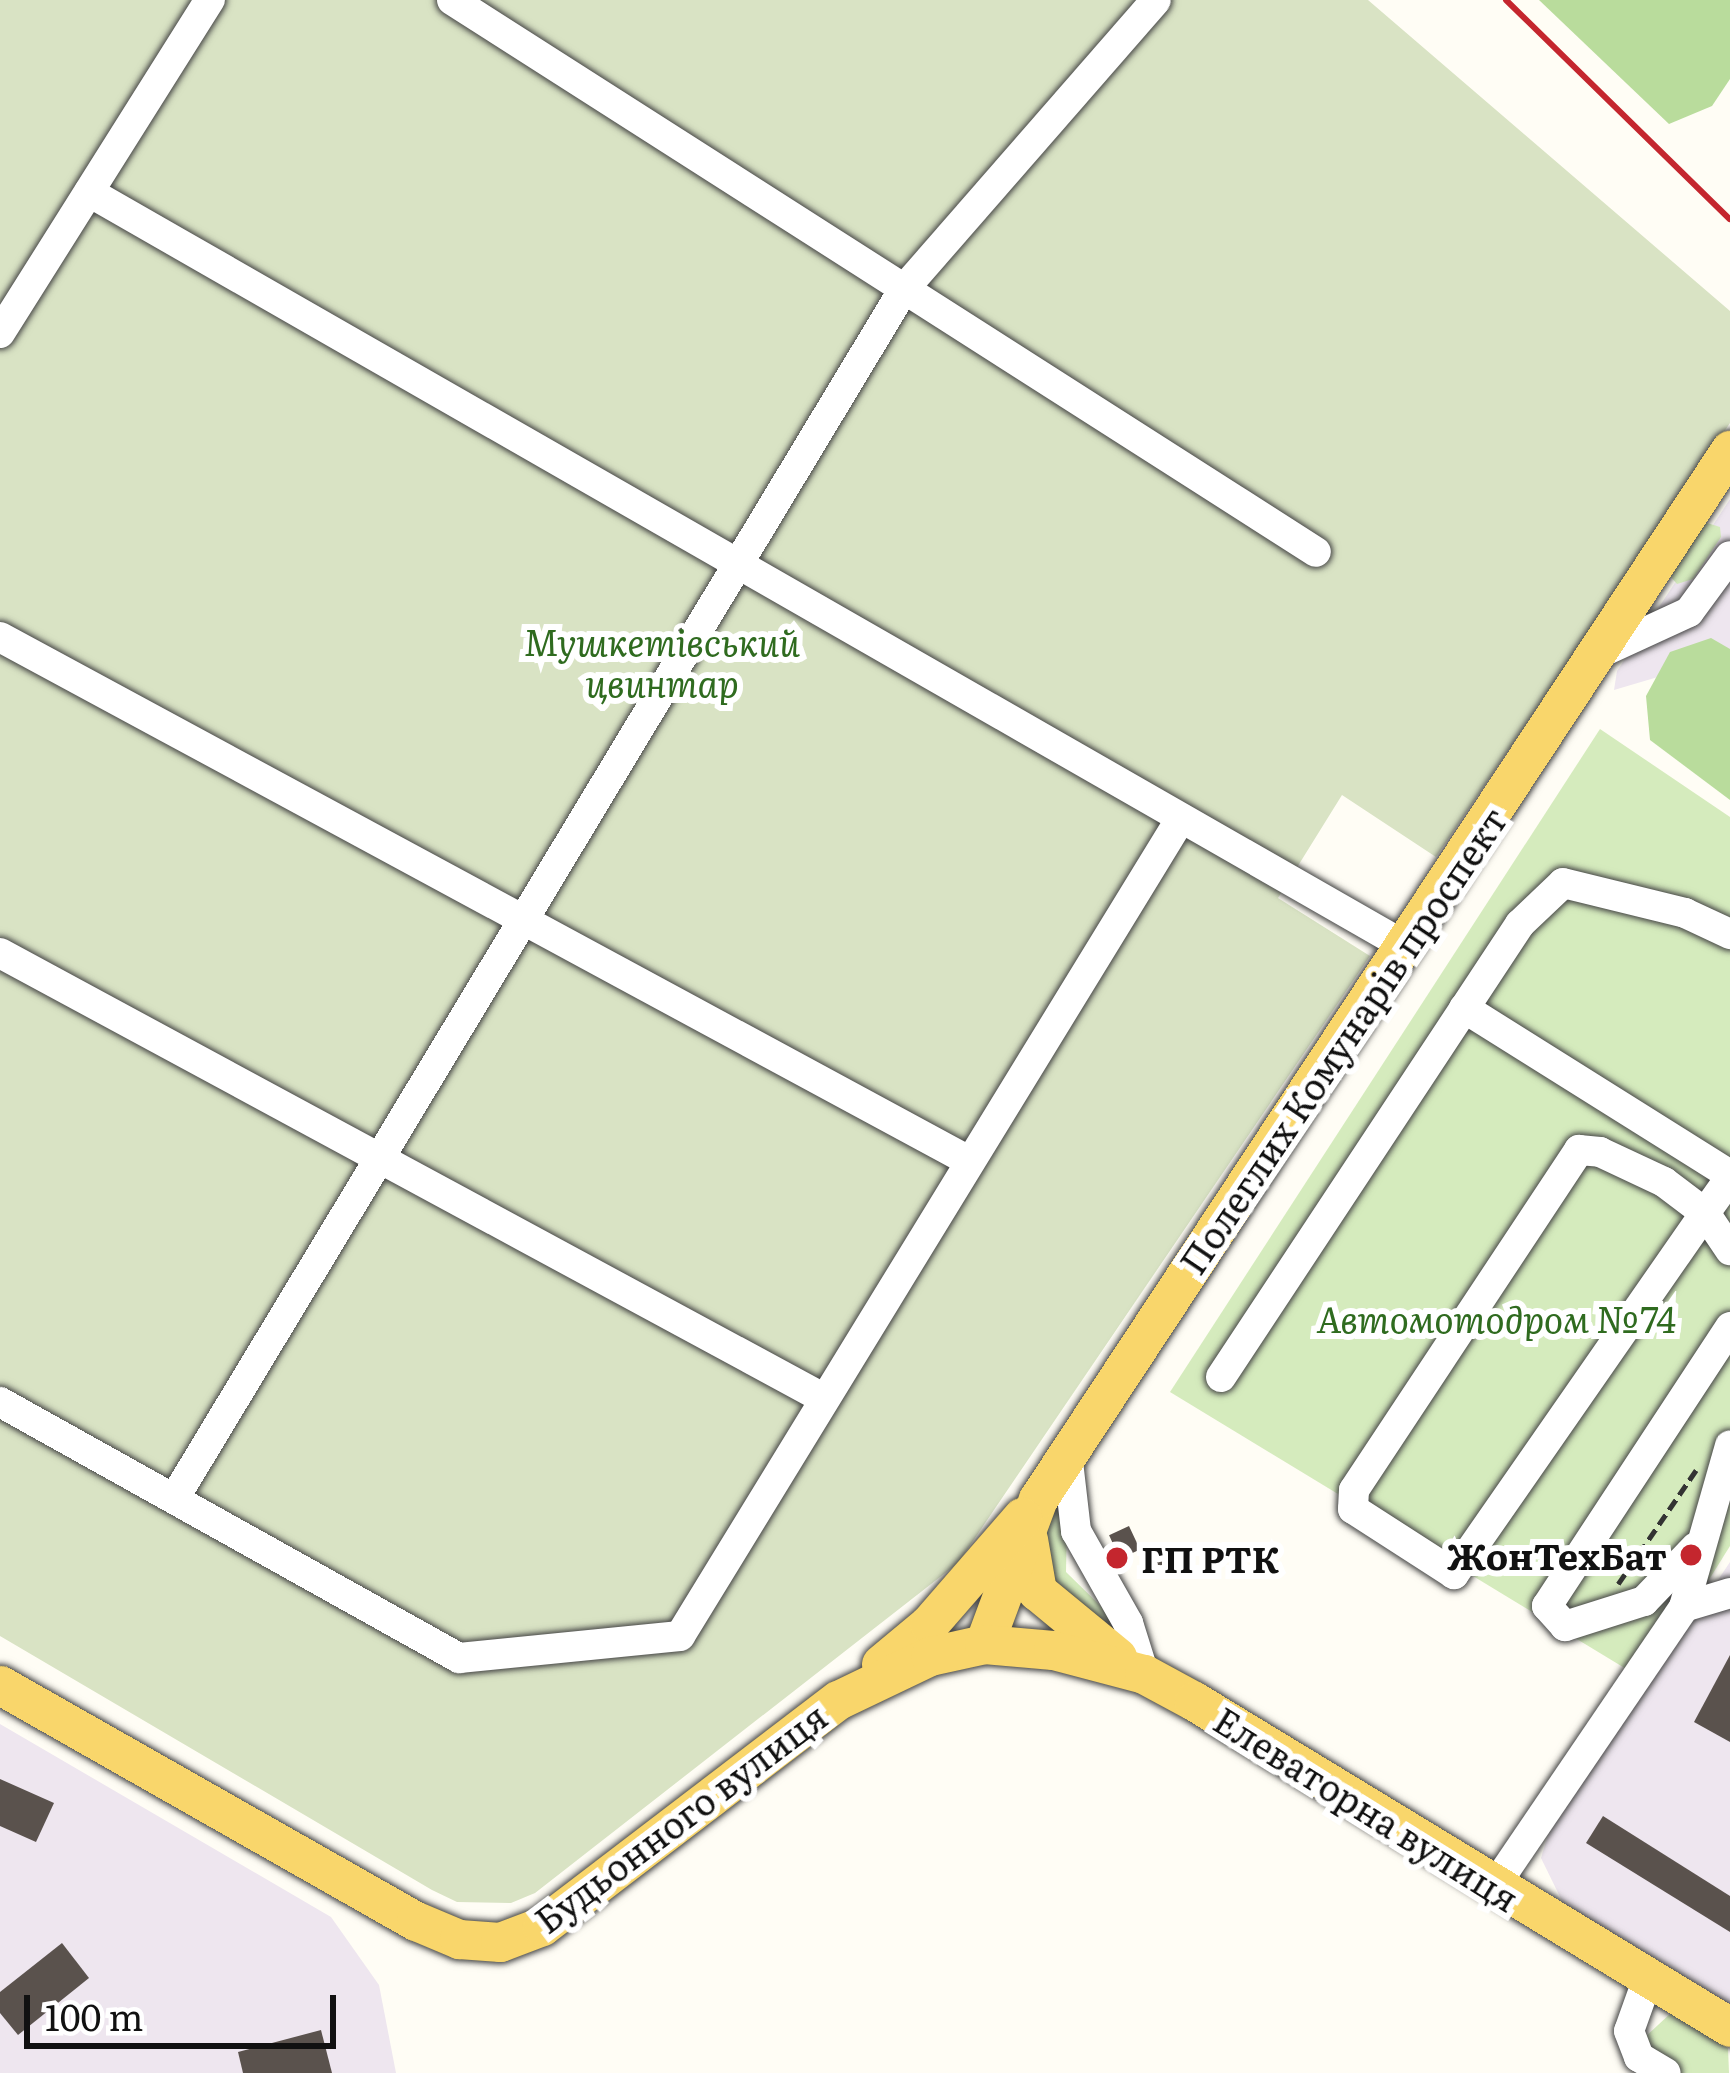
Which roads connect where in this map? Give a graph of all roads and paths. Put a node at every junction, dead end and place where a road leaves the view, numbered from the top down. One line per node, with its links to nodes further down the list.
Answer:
1 (210, 0): 4 (lane)
2 (452, 0): 5 (lane)
3 (1156, 0): 5 (lane)
4 (88, 192): 6 (lane); 10 (lane)
5 (904, 289): 8 (lane); 10 (lane)
6 (0, 333)
7 (1730, 450): 12 (main road, Полеглих Комунарів проспект)
8 (1316, 552)
9 (1730, 556): 12 (lane)
10 (736, 562): 13 (lane); 14 (lane)
11 (0, 637): 14 (lane)
12 (1598, 654): 16 (main road, Полеглих Комунарів проспект)
13 (1181, 818): 16 (lane); 20 (lane)
14 (520, 918): 19 (lane); 20 (lane)
15 (1730, 934): 18 (lane)
16 (1405, 946): 29 (main road, Полеглих Комунарів проспект)
17 (0, 953): 19 (lane)
18 (1464, 1008): 21 (lane); 25 (lane)
19 (376, 1156): 26 (lane); 30 (lane)
20 (969, 1161): 26 (lane)
21 (1730, 1177): 22 (lane)
22 (1705, 1213): 22 (lane); 23 (lane)
23 (1730, 1250)
24 (1730, 1327): 35 (lane)
25 (1221, 1377)
26 (823, 1398): 30 (lane)
27 (0, 1402): 30 (lane)
28 (1717, 1452): 32 (lane); 35 (path)
29 (1067, 1454): 31 (main road, Полеглих Комунарів проспект); 37 (lane)
30 (174, 1499)
31 (1038, 1499): 36 (main road, Полеглих Комунарів проспект); 37 (main road); 39 (main road)
32 (1696, 1547): 34 (lane); 35 (lane)
33 (1730, 1594): 34 (lane)
34 (1684, 1607): 40 (lane)
35 (1596, 1616)
36 (984, 1644): 37 (main road, Елеваторна вулиця); 39 (main road, Будьонного вулиця)
37 (1144, 1674): 40 (main road, Елеваторна вулиця)
38 (0, 1685): 39 (main road, Будьонного вулиця)
39 (838, 1700)
40 (1494, 1887): 41 (main road, Елеваторна вулиця)
41 (1648, 1978): 42 (main road, Елеваторна вулиця); 43 (lane)
42 (1730, 2027)
43 (1666, 2073)

